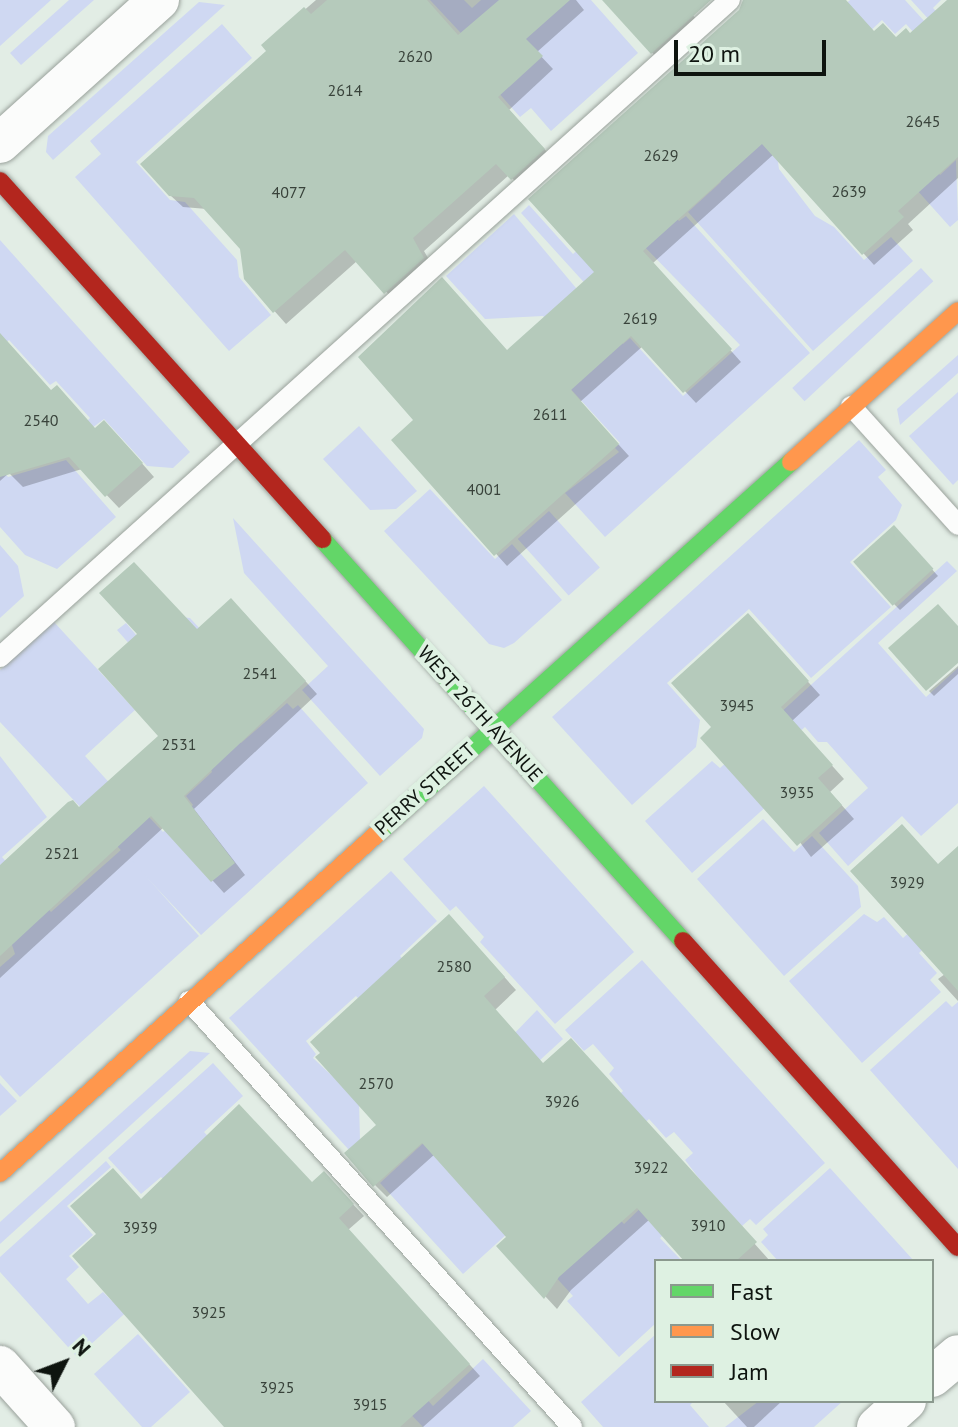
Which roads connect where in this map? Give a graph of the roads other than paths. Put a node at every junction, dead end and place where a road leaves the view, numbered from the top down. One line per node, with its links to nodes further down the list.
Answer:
1 (159, 0): 3 (street)
2 (730, 0): 7 (lane)
3 (0, 143)
4 (0, 181): 7 (street, WEST 26TH AVENUE)
5 (958, 311): 6 (street, PERRY STREET)
6 (851, 406): 8 (lane); 10 (street, PERRY STREET)
7 (237, 444): 9 (lane); 10 (street, WEST 26TH AVENUE)
8 (958, 525)
9 (0, 657)
10 (492, 728): 11 (street, PERRY STREET); 13 (street, WEST 26TH AVENUE)
11 (189, 1001): 12 (street, PERRY STREET); 19 (lane)
12 (0, 1173)
13 (958, 1247)
14 (958, 1355): 16 (street)
15 (0, 1366): 18 (street)
16 (934, 1375)
17 (904, 1403): 20 (street)
18 (55, 1427)
19 (572, 1427)
20 (877, 1427)

